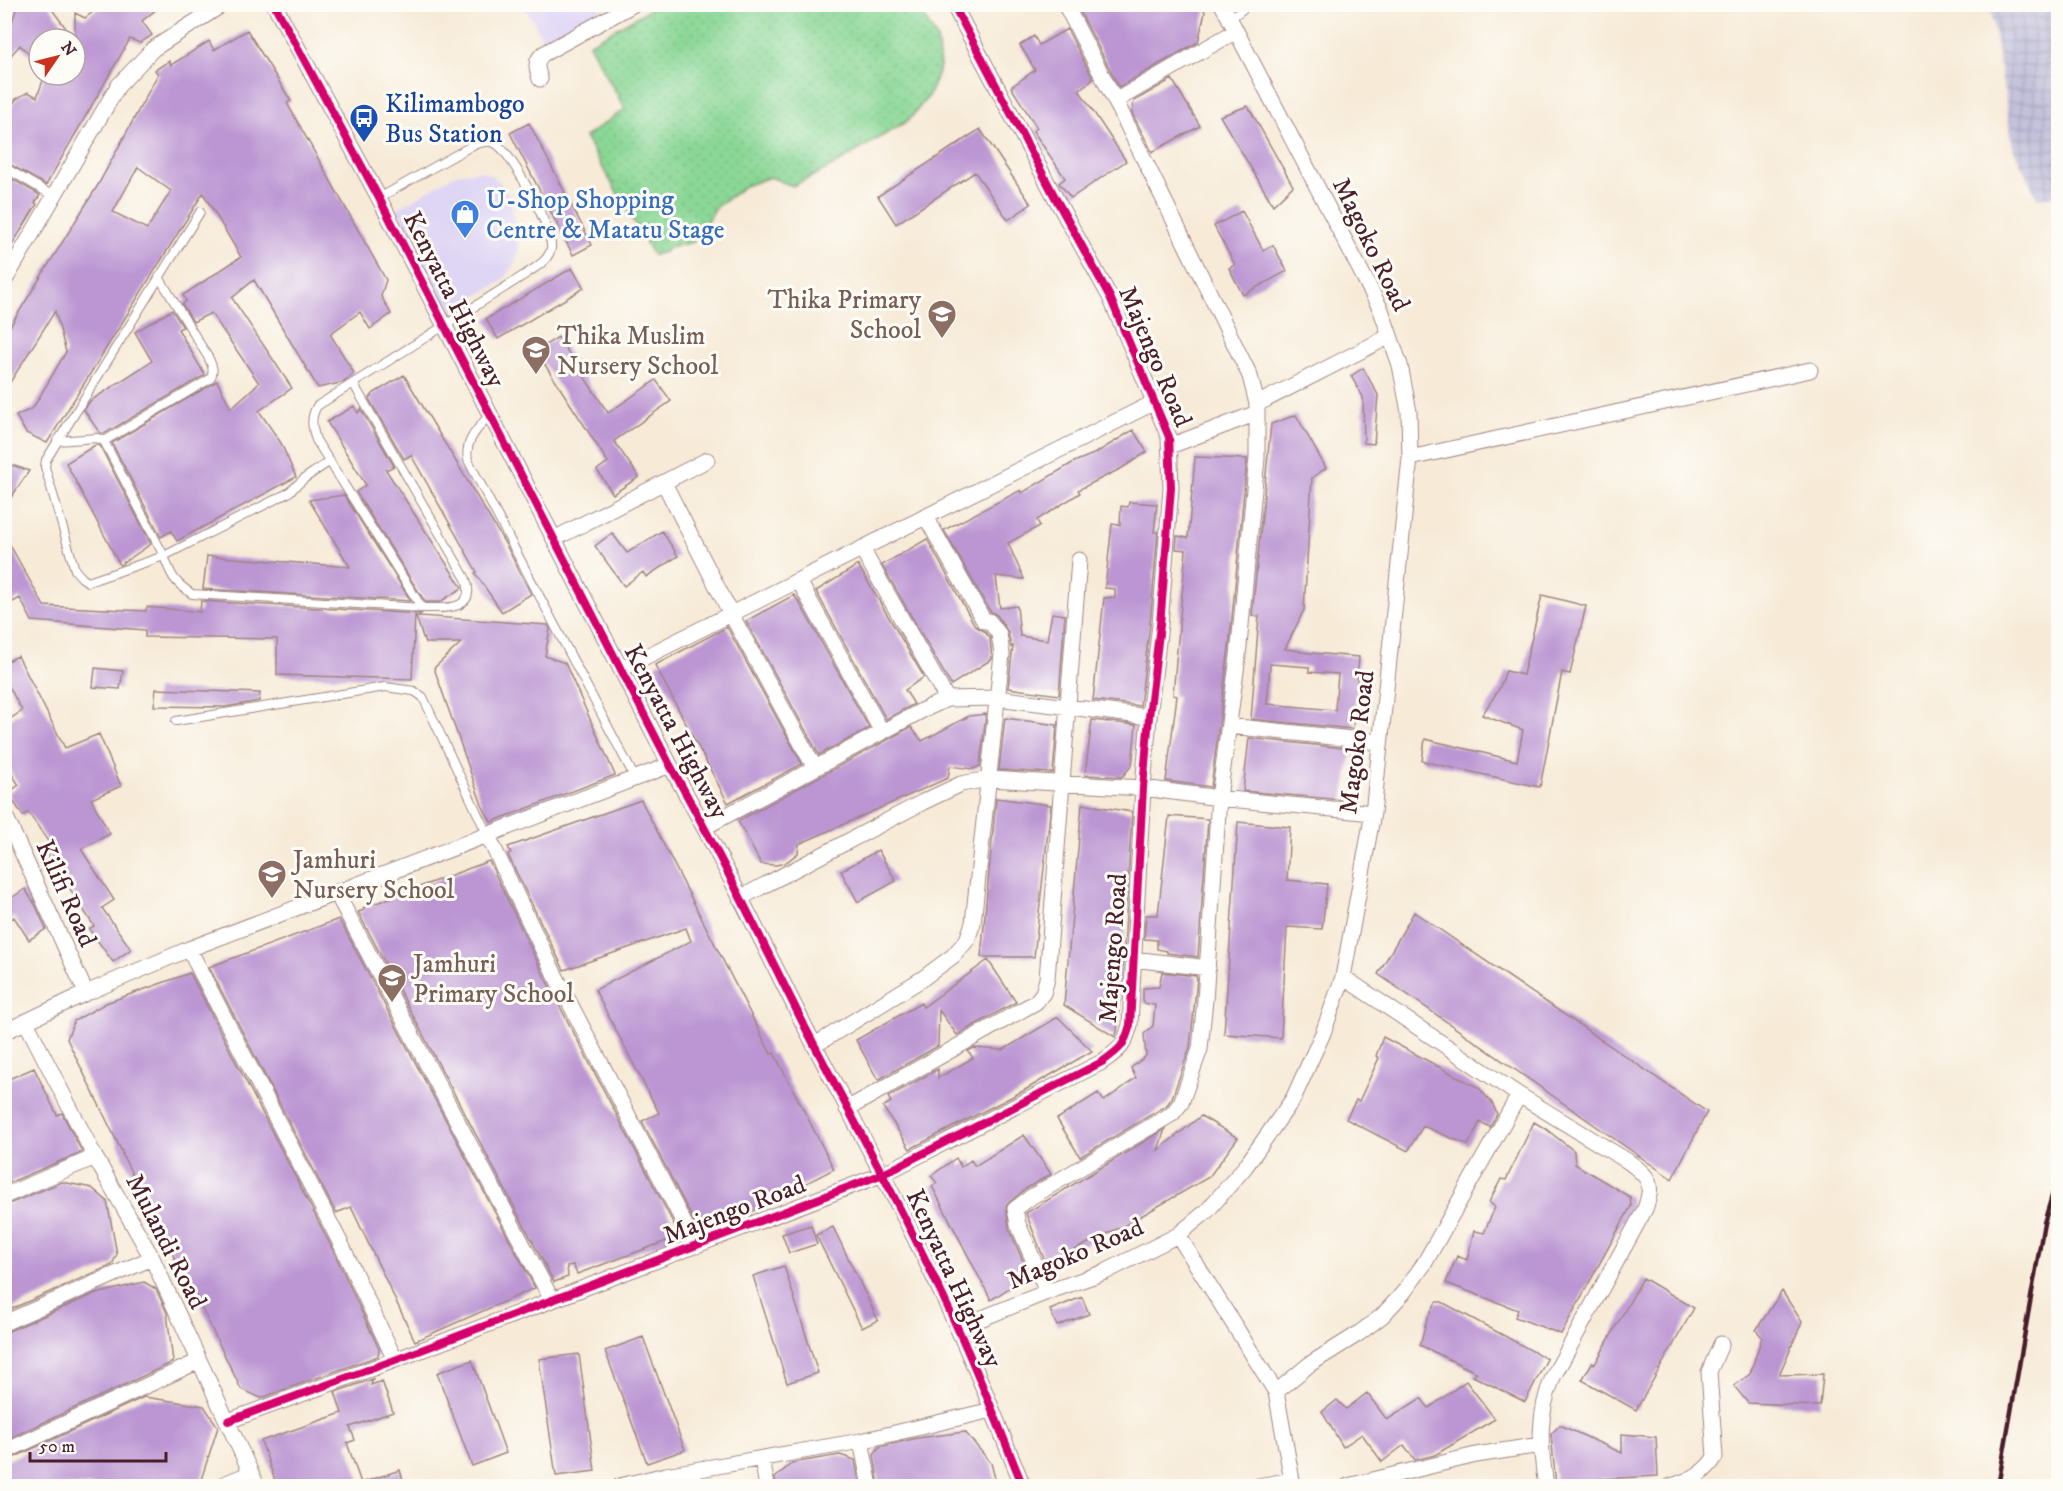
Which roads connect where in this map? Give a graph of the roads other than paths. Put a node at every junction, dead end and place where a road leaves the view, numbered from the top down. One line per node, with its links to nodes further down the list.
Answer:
1 (223, 4): 12 (street)
2 (274, 4): 13 (street, Kenyatta Highway)
3 (634, 4): 9 (street)
4 (953, 4): 21 (street, Majengo Road)
5 (1065, 4): 10 (street)
6 (1222, 4): 8 (street, Magoko Road)
7 (1249, 4): 8 (lane)
8 (1233, 25): 10 (street); 18 (street, Magoko Road)
9 (540, 79)
10 (1116, 101): 22 (street)
11 (4, 167): 12 (lane)
12 (55, 196): 16 (street)
13 (380, 198): 17 (street, Kenyatta Highway); 17 (lane)
14 (200, 212): 15 (lane)
15 (159, 277): 24 (lane); 25 (lane)
16 (4, 282)
17 (446, 326): 20 (lane); 23 (street, Kenyatta Highway)
18 (1390, 336): 22 (street); 27 (street, Magoko Road)
19 (1810, 370): 27 (street)
20 (353, 383): 29 (lane); 37 (lane)
21 (1155, 402): 26 (street, Majengo Road); 31 (street)
22 (1257, 409): 26 (street); 45 (street)
23 (490, 413): 32 (street, Kenyatta Highway); 50 (lane)
24 (57, 441): 25 (lane); 34 (lane)
25 (105, 441): 34 (lane)
26 (1170, 446): 43 (street, Majengo Road)
27 (1410, 458): 47 (street, Magoko Road)
28 (707, 460): 30 (street)
29 (330, 461): 34 (lane); 37 (lane)
30 (664, 483): 32 (street); 38 (street)
31 (926, 517): 33 (street); 40 (street)
32 (554, 539): 39 (street, Kenyatta Highway)
33 (862, 549): 36 (street); 41 (street)
34 (164, 556): 37 (lane)
35 (1079, 560): 42 (street)
36 (799, 581): 38 (street); 46 (street)
37 (422, 608)
38 (731, 614): 39 (street); 49 (street)
39 (621, 669): 48 (street, Kenyatta Highway)
40 (997, 698): 41 (street); 42 (street); 51 (street)
41 (947, 699): 46 (street)
42 (1069, 707): 43 (street); 52 (street)
43 (1149, 717): 53 (street, Majengo Road)
44 (176, 721): 58 (lane)
45 (1229, 726): 47 (street); 54 (street)
46 (882, 732): 49 (street)
47 (1380, 742): 56 (street, Magoko Road)
48 (670, 765): 50 (street); 57 (street, Kenyatta Highway)
49 (815, 768): 57 (street)
50 (635, 778): 58 (street)
51 (989, 779): 52 (street); 60 (street); 68 (street)
52 (1063, 784): 53 (street); 70 (street)
53 (1143, 788): 54 (street); 62 (street, Majengo Road)
54 (1220, 798): 56 (street); 63 (street)
55 (4, 813): 65 (street, Kilifi Road)
56 (1373, 813): 64 (street, Magoko Road)
57 (705, 827): 60 (street, Kenyatta Highway)
58 (487, 834): 59 (street); 75 (street)
59 (336, 892): 61 (street); 78 (street)
60 (740, 898): 68 (street, Kenyatta Highway)
61 (189, 949): 65 (street); 82 (street)
62 (1133, 959): 63 (street); 72 (street, Majengo Road)
63 (1208, 968): 77 (street)
64 (1343, 977): 69 (street); 74 (street, Magoko Road)
65 (86, 993): 66 (street)
66 (26, 1022): 67 (street); 71 (street, Mulandi Road)
67 (4, 1032)
68 (815, 1045): 70 (street, Kenyatta Highway)
69 (1519, 1095): 84 (street); 88 (street)
70 (847, 1109): 72 (street, Kenyatta Highway)
71 (95, 1157): 73 (street); 76 (street, Mulandi Road)
72 (883, 1174): 75 (street, Majengo Road); 80 (street, Kenyatta Highway)
73 (4, 1196)
74 (1178, 1235): 77 (street, Magoko Road); 84 (street)
75 (696, 1246): 78 (street, Majengo Road)
76 (152, 1258): 79 (street); 83 (street, Mulandi Road)
77 (1047, 1292): 80 (street, Magoko Road)
78 (552, 1300): 82 (street, Majengo Road)
79 (4, 1323)
80 (958, 1328): 85 (street, Kenyatta Highway)
81 (1721, 1344): 102 (street)
82 (395, 1360): 86 (street, Majengo Road)
83 (199, 1361): 86 (street, Mulandi Road); 89 (street)
84 (1276, 1392): 93 (street)
85 (992, 1410): 87 (street); 98 (street, Kenyatta Highway)
86 (228, 1421): 91 (street, Mulandi Road)
87 (861, 1441): 90 (street); 97 (street)
88 (1540, 1445): 100 (street); 101 (street)
89 (4, 1452)
90 (762, 1460): 92 (street); 96 (street)
91 (254, 1480): 94 (street)
92 (667, 1481): 95 (street)
93 (1292, 1483): 99 (street)
94 (219, 1486)
95 (620, 1486)
96 (767, 1486)
97 (870, 1486)
98 (1023, 1486)
99 (1258, 1486)
100 (1348, 1486)
101 (1546, 1486)
102 (1671, 1486)

